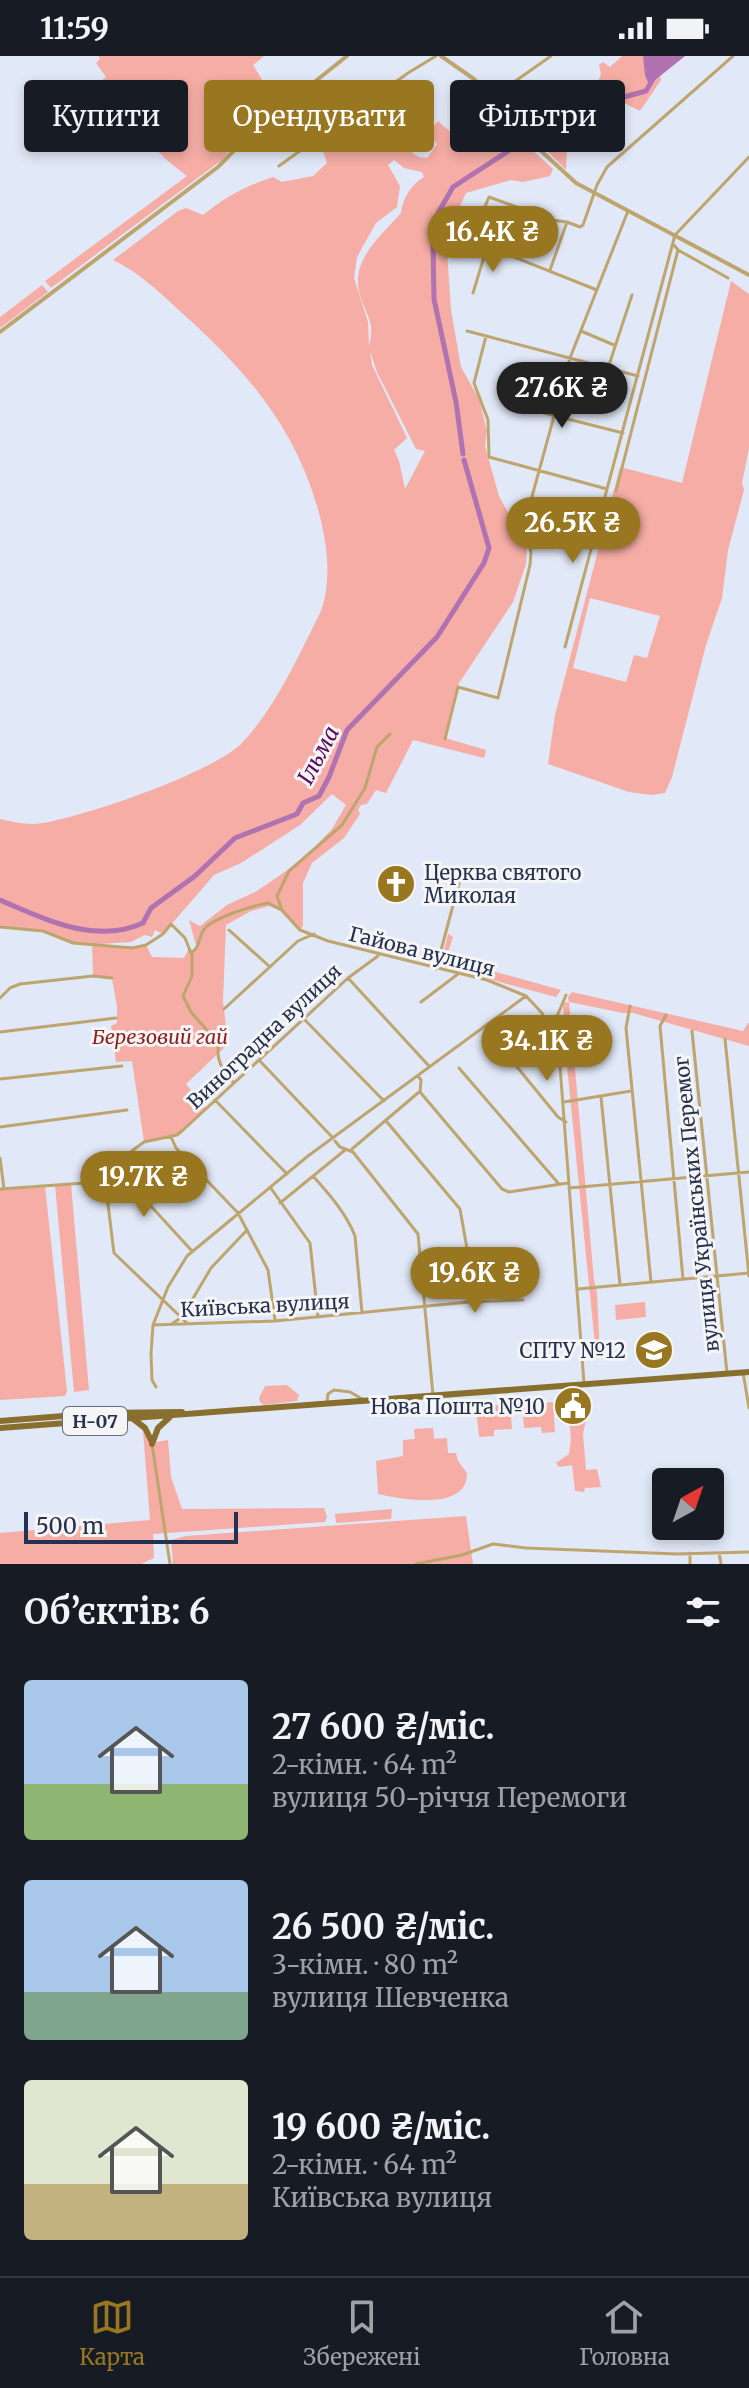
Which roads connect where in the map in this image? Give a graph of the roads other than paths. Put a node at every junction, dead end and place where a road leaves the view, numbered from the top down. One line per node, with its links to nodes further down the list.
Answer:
1 (347, 56): 28 (street)
2 (439, 56): 5 (street); 9 (street)
3 (551, 56): 6 (street)
4 (733, 56): 10 (street)
5 (475, 80)
6 (517, 80)
7 (542, 152): 10 (street)
8 (749, 157): 13 (street)
9 (279, 166)
10 (595, 194): 11 (street); 12 (street)
11 (628, 211): 13 (street); 23 (street)
12 (567, 222): 14 (street); 20 (street)
13 (675, 235): 15 (street); 21 (street)
14 (471, 240): 16 (street); 18 (street)
15 (673, 243): 17 (street); 33 (street)
16 (487, 246): 20 (street); 24 (street)
17 (678, 250): 22 (street); 39 (street)
18 (466, 251)
19 (749, 268): 21 (street)
20 (550, 270): 23 (street)
21 (747, 274)
22 (728, 278)
23 (597, 290): 27 (street)
24 (473, 293)
25 (632, 295): 30 (street)
26 (467, 331): 29 (street)
27 (581, 331): 30 (street); 31 (street)
28 (0, 332)
29 (486, 336): 31 (street); 37 (street)
30 (615, 345): 32 (street)
31 (570, 358): 32 (street); 35 (street)
32 (608, 368): 33 (street)
33 (638, 376): 36 (street)
34 (508, 404): 35 (street)
35 (555, 414): 36 (street); 37 (street)
36 (623, 433): 38 (street)
37 (540, 470): 38 (street); 42 (street)
38 (607, 489): 40 (street)
39 (616, 491)
40 (565, 647)
41 (390, 734): 44 (street)
42 (445, 739)
43 (463, 868): 51 (street)
44 (282, 910): 47 (street, Гайова вулиця); 48 (street)
45 (0, 927): 48 (street)
46 (229, 930): 50 (street)
47 (314, 934): 49 (street, Гайова вулиця); 50 (street)
48 (191, 953): 75 (street)
49 (380, 954): 51 (street, Гайова вулиця); 54 (street, Виноградна вулиця)
50 (270, 967): 60 (street)
51 (436, 969): 52 (street, Гайова вулиця)
52 (458, 974): 56 (street, Гайова вулиця); 58 (street)
53 (112, 978): 57 (street)
54 (348, 978): 63 (street, Виноградна вулиця); 71 (street)
55 (566, 995): 64 (street)
56 (526, 996): 64 (street); 71 (street)
57 (0, 998)
58 (421, 1002)
59 (630, 1006): 76 (street)
60 (224, 1009)
61 (666, 1015): 96 (street)
62 (116, 1018): 66 (street)
63 (304, 1019): 68 (street, Виноградна вулиця); 80 (street)
64 (549, 1026): 81 (street)
65 (692, 1031): 95 (street, вулиця Українських Перемог)
66 (0, 1032)
67 (725, 1039): 92 (street)
68 (259, 1060): 75 (street, Виноградна вулиця); 87 (street)
69 (513, 1062): 84 (street)
70 (122, 1066): 74 (street)
71 (430, 1066): 73 (street)
72 (459, 1068): 99 (street)
73 (418, 1076): 77 (street); 80 (street)
74 (0, 1079)
75 (234, 1083): 79 (street, Виноградна вулиця)
76 (633, 1091): 78 (street); 98 (street)
77 (420, 1092): 83 (street); 99 (street)
78 (601, 1097): 81 (street); 100 (street)
79 (215, 1100): 86 (street, Виноградна вулиця); 93 (street)
80 (384, 1101): 87 (street)
81 (564, 1102): 84 (street)
82 (127, 1110): 85 (street)
83 (387, 1122): 88 (street); 116 (street)
84 (566, 1122): 101 (street)
85 (0, 1127)
86 (171, 1137): 90 (street, Виноградна вулиця); 105 (street)
87 (334, 1140): 88 (street); 93 (street)
88 (347, 1148): 94 (street); 117 (street)
89 (0, 1158): 103 (street)
90 (117, 1169): 97 (street, Виноградна вулиця); 107 (street)
91 (749, 1172): 92 (street)
92 (739, 1173): 95 (street); 108 (street)
93 (287, 1174): 102 (street)
94 (313, 1176): 104 (street); 118 (street)
95 (706, 1176): 96 (street); 109 (street, вулиця Українських Перемог)
96 (674, 1179): 98 (street); 110 (street)
97 (105, 1180): 103 (street); 114 (street)
98 (642, 1181): 100 (street); 111 (street)
99 (558, 1183): 101 (street)
100 (609, 1184): 101 (street); 112 (street)
101 (569, 1186): 113 (street)
102 (270, 1187): 104 (street); 105 (street)
103 (2, 1189)
104 (280, 1203): 120 (street)
105 (238, 1213): 106 (street); 107 (street)
106 (247, 1230): 119 (street); 121 (street)
107 (192, 1251): 114 (street)
108 (749, 1274): 109 (street)
109 (716, 1276): 110 (street); 126 (street, вулиця Українських Перемог)
110 (683, 1279): 111 (street)
111 (651, 1282): 112 (street)
112 (620, 1285): 113 (street)
113 (578, 1289): 127 (street)
114 (162, 1300): 119 (street); 124 (street)
115 (523, 1300): 116 (street, Київська вулиця)
116 (469, 1302): 117 (street, Київська вулиця)
117 (425, 1307): 118 (street, Київська вулиця); 129 (street)
118 (362, 1313): 120 (street, Київська вулиця)
119 (182, 1317): 122 (street); 123 (street)
120 (318, 1317): 121 (street, Київська вулиця)
121 (275, 1321): 123 (street, Київська вулиця)
122 (172, 1324): 123 (street, Київська вулиця); 124 (street, Київська вулиця)
123 (188, 1324)
124 (153, 1325): 128 (street)
125 (746, 1372): 126 (main road, Н-07); 132 (street)
126 (727, 1373): 127 (main road, Н-07)
127 (584, 1383): 129 (main road, Н-07)
128 (156, 1387)
129 (433, 1395): 130 (main road, Н-07)
130 (364, 1400): 131 (main road, Н-07); 131 (street)
131 (328, 1403): 133 (main road, Н-07)
132 (749, 1408)
133 (190, 1413): 134 (main road, Н-07); 136 (main road, Н-07)
134 (172, 1416): 135 (main road, Н-07); 138 (main road)
135 (132, 1418): 137 (main road, Н-07); 138 (main road)
136 (0, 1421)
137 (0, 1428)
138 (152, 1444): 142 (street)
139 (749, 1552): 141 (street)
140 (690, 1553): 141 (street); 143 (street); 144 (street)
141 (719, 1553): 145 (street)
142 (170, 1564)
143 (416, 1564)
144 (690, 1564)
145 (721, 1564)

